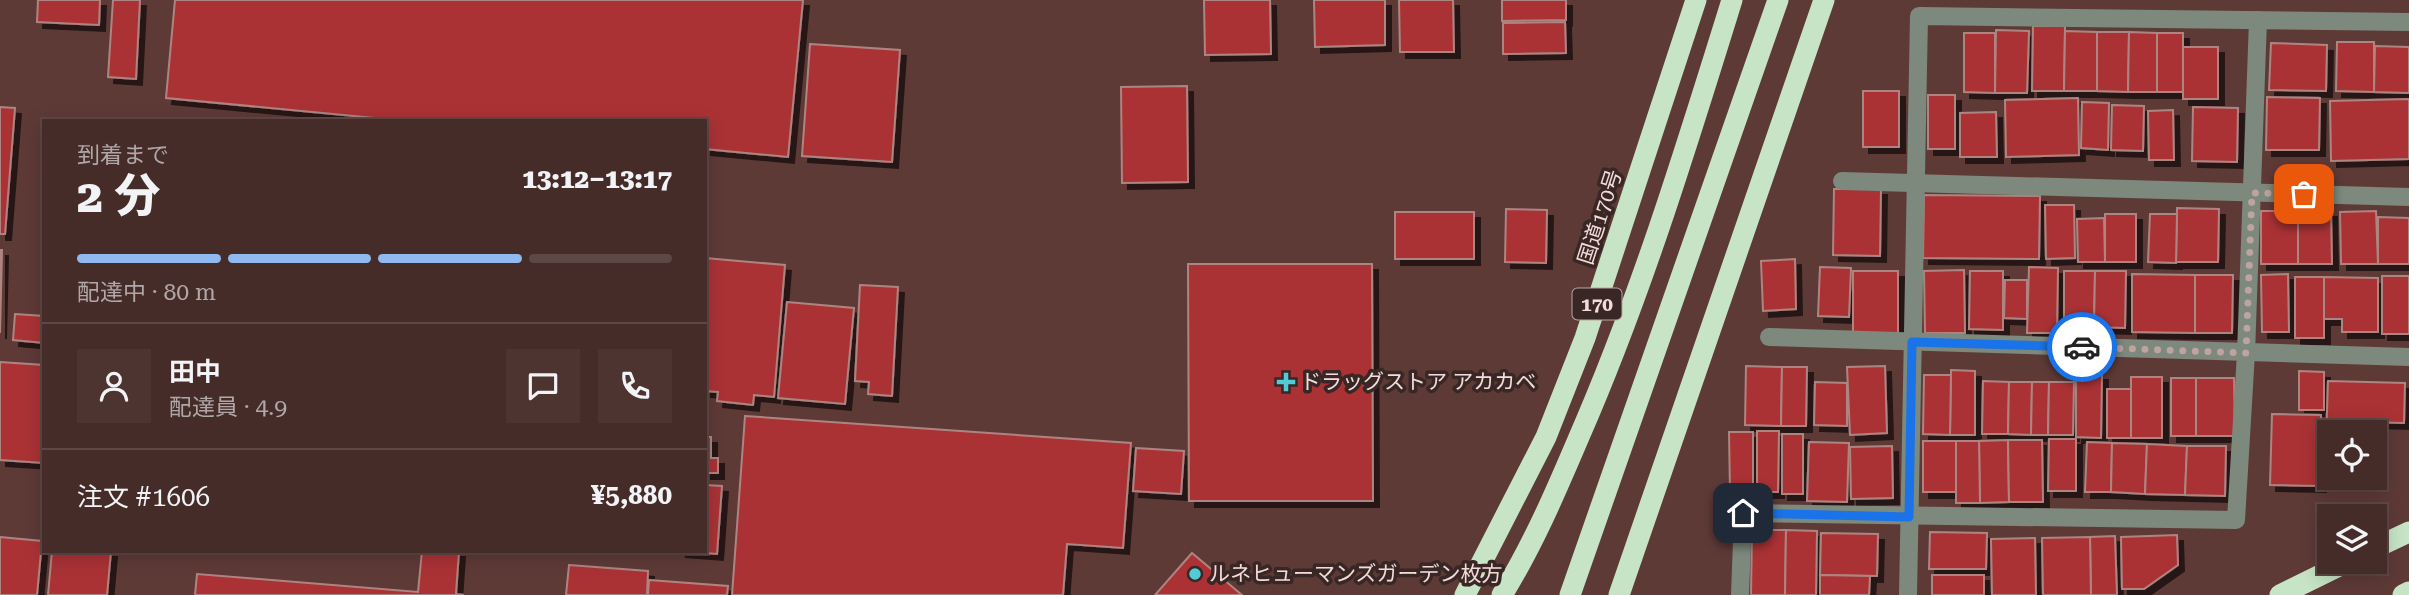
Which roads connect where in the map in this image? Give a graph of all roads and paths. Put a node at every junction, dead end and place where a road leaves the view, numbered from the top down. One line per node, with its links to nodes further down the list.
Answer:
1 (1696, 0): 20 (highway, 国道170号 / 170)
2 (1732, 0): 21 (highway, 170)
3 (1778, 0): 22 (highway)
4 (1824, 0): 23 (highway)
5 (2258, 20): 6 (street); 8 (street); 9 (street)
6 (2409, 22)
7 (1842, 181): 8 (street)
8 (1915, 183): 9 (street); 12 (street)
9 (2252, 193): 10 (street); 13 (street)
10 (2409, 197)
11 (1769, 337): 12 (street)
12 (1912, 342): 13 (street); 15 (street)
13 (2246, 353): 14 (street); 15 (street)
14 (2409, 357)
15 (1909, 517): 24 (street); 25 (street)
16 (2409, 532): 17 (highway)
17 (2387, 542)
18 (2323, 574): 26 (highway)
19 (2409, 592): 27 (highway)
20 (1465, 595)
21 (1502, 595)
22 (1570, 595)
23 (1619, 595)
24 (1740, 595)
25 (1908, 595)
26 (2280, 595)
27 (2403, 595)

